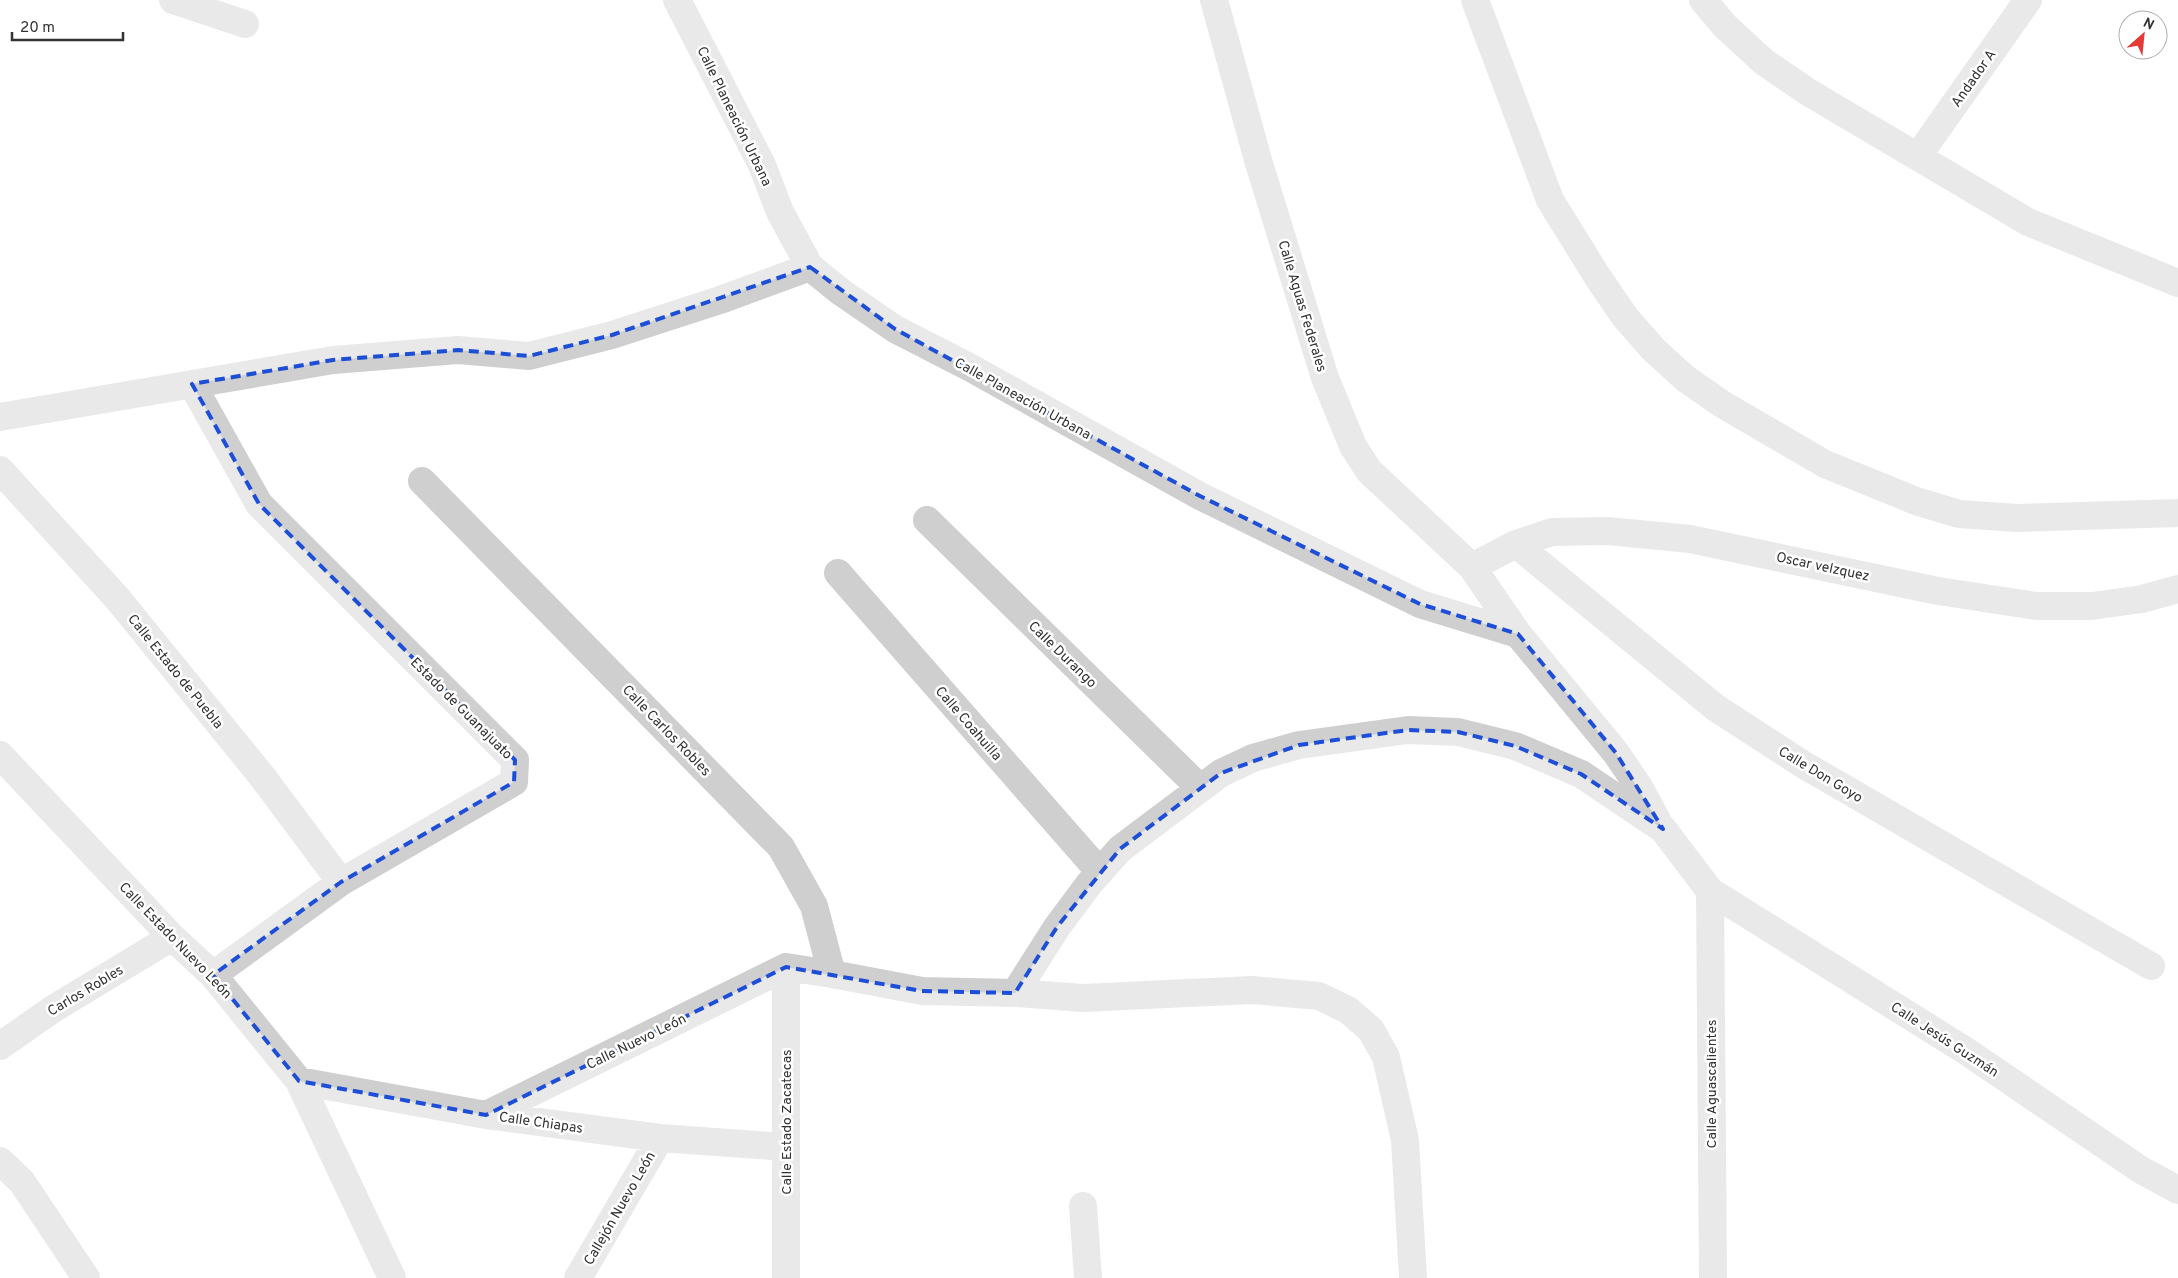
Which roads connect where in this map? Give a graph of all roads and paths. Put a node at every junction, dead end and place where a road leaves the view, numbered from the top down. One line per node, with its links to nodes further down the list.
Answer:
1 (173, 0): 7 (street)
2 (677, 0): 9 (street, Calle Planeación Urbana)
3 (1214, 0): 18 (street, Calle Aguas Federales)
4 (1475, 0): 15 (street)
5 (1703, 0): 8 (street)
6 (2028, 0): 8 (street, Andador A)
7 (245, 24)
8 (1918, 156): 10 (street)
9 (810, 267): 11 (street); 21 (street, Calle Planeación Urbana)
10 (2176, 279)
11 (192, 384): 12 (street); 26 (street, Estado de Guanajuato)
12 (0, 417)
13 (0, 470): 26 (street, Calle Estado de Puebla)
14 (422, 481): 31 (street, Calle Carlos Robles)
15 (2178, 513)
16 (928, 520): 23 (street, Calle Durango)
17 (1516, 544): 18 (street, Oscar velzquez); 20 (street, Oscar velzquez); 29 (street, Calle Don Goyo)
18 (1472, 567): 21 (street, Calle Aguas Federales)
19 (838, 573): 25 (street, Calle Coahuilla)
20 (2178, 589)
21 (1518, 634): 24 (street, Calle Aguas Federales)
22 (0, 755): 28 (street, Calle Estado Nuevo León)
23 (1199, 787): 24 (street); 25 (street)
24 (1663, 829): 27 (street)
25 (1100, 872): 33 (street)
26 (341, 882): 32 (street, Estado de Guanajuato)
27 (1710, 891): 40 (street, Calle Jesús Guzmán); 48 (street, Calle Aguascalientes)
28 (172, 937): 32 (street, Calle Estado Nuevo León); 34 (street, Carlos Robles)
29 (2151, 966)
30 (786, 967): 31 (street); 36 (street, Calle Nuevo León); 38 (street, Calle Estado Zacatecas)
31 (832, 974): 33 (street)
32 (213, 976): 35 (street, Calle Estado Nuevo León)
33 (1015, 993): 47 (street)
34 (0, 1046)
35 (299, 1081): 36 (street, Calle Chiapas); 43 (street, Calle Estado Nuevo León)
36 (486, 1115): 37 (street, Calle Chiapas)
37 (660, 1138): 38 (street, Calle Chiapas); 44 (street, Callejón Nuevo León)
38 (786, 1147): 45 (street, Calle Estado Zacatecas)
39 (0, 1161): 42 (street)
40 (2178, 1190)
41 (1083, 1206): 46 (street)
42 (86, 1278)
43 (392, 1278)
44 (578, 1278)
45 (786, 1278)
46 (1088, 1278)
47 (1413, 1278)
48 (1713, 1278)

